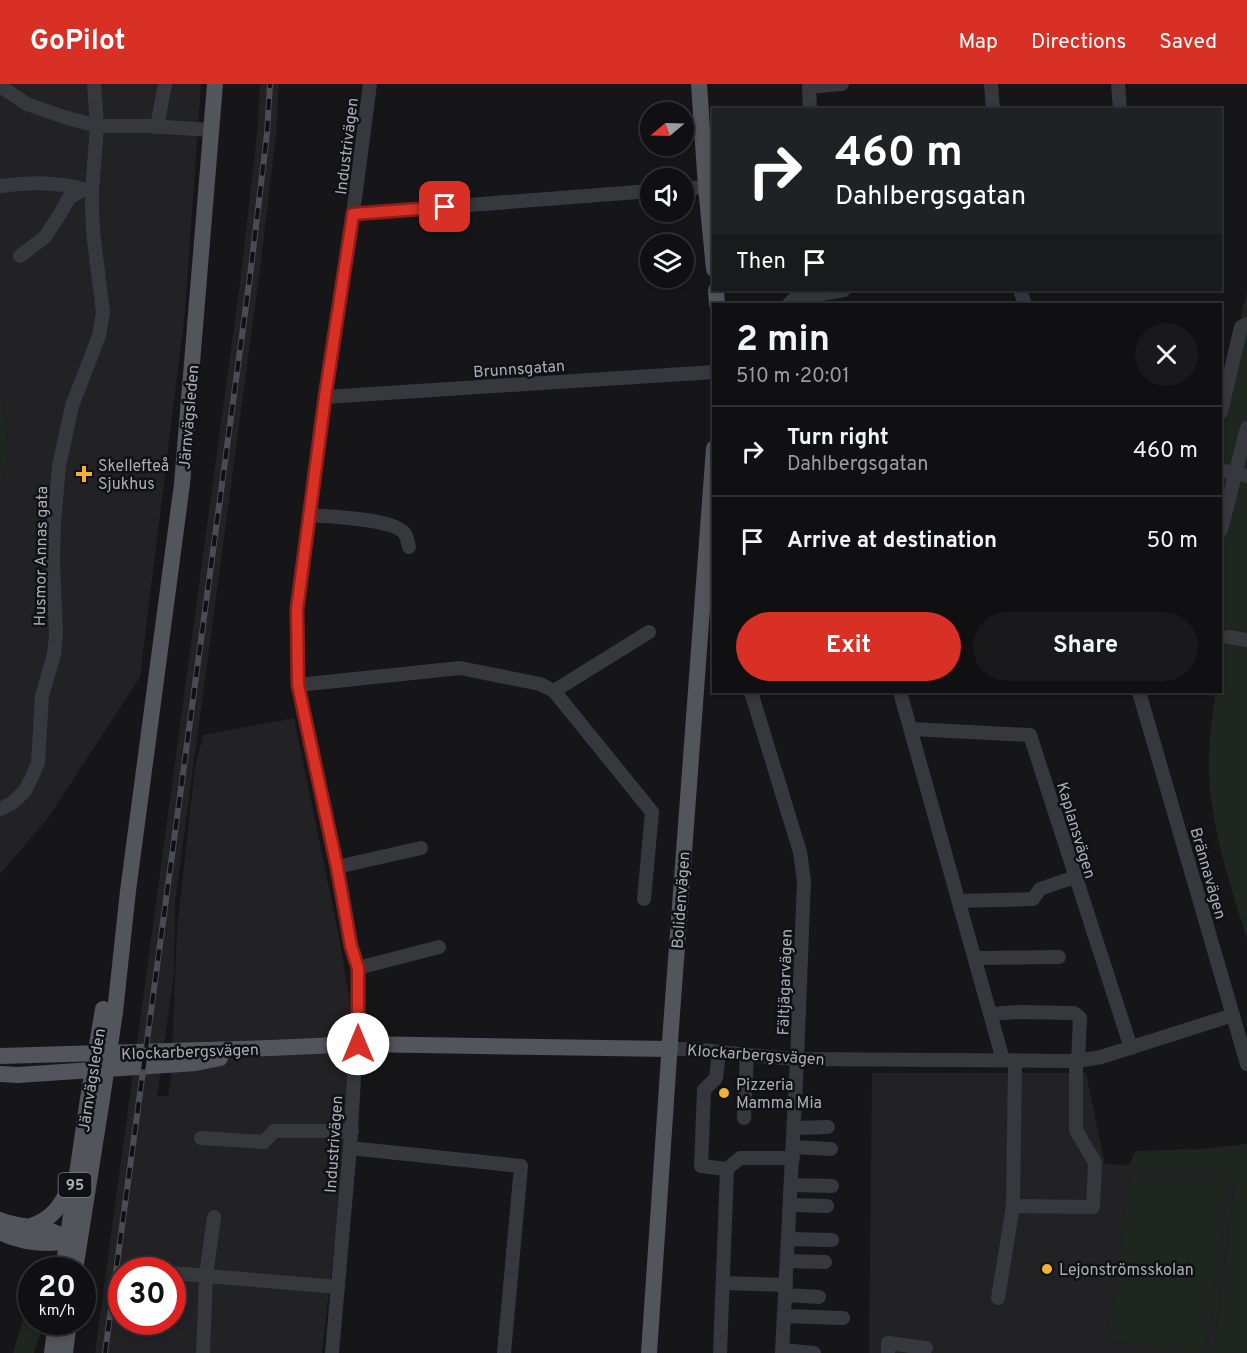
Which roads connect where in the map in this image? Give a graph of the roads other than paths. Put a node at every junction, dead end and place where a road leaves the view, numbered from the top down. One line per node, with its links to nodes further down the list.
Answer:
1 (94, 84): 13 (street, Husmor Annas gata)
2 (165, 84): 14 (street)
3 (215, 84): 15 (main road, Järnvägsleden / 95)
4 (370, 84): 21 (street, Industrivägen)
5 (699, 84): 17 (main road)
6 (842, 84): 10 (street)
7 (991, 84): 11 (street)
8 (1118, 84): 12 (street)
9 (0, 86): 13 (street)
10 (810, 108)
11 (993, 108)
12 (1120, 108)
13 (97, 126): 14 (street); 19 (street, Husmor Annas gata)
14 (158, 127): 15 (street)
15 (212, 130): 70 (main road, Järnvägsleden / 95, bridge)
16 (0, 186): 19 (street)
17 (706, 187): 18 (street); 22 (main road)
18 (694, 188)
19 (88, 190): 23 (street); 46 (street, Husmor Annas gata)
20 (640, 192): 21 (street)
21 (353, 214): 28 (street, Industrivägen)
22 (712, 248)
23 (20, 256)
24 (820, 292): 25 (street)
25 (790, 303)
26 (1247, 324): 29 (street)
27 (712, 372): 28 (street, Brunnsgatan)
28 (325, 397): 34 (street, Industrivägen)
29 (1222, 408)
30 (1247, 428): 33 (street)
31 (1222, 470): 33 (street)
32 (712, 475): 60 (main road, Bolidenvägen)
33 (1241, 475): 35 (street)
34 (309, 516): 36 (street); 40 (street, Industrivägen)
35 (1222, 527)
36 (408, 548)
37 (649, 632): 41 (street)
38 (1228, 637): 39 (street)
39 (1247, 640)
40 (298, 685): 41 (street); 48 (street, Industrivägen)
41 (554, 691): 50 (street)
42 (751, 693): 65 (street, Fältjägarvägen)
43 (900, 693): 45 (street)
44 (1139, 693): 57 (street, Brännavägen)
45 (911, 729): 49 (street, Kaplansvägen); 51 (street)
46 (0, 809)
47 (421, 848): 48 (street)
48 (337, 867): 55 (street, Industrivägen)
49 (1075, 877): 51 (street); 61 (street, Kaplansvägen)
50 (644, 899)
51 (959, 901): 54 (street)
52 (439, 947): 55 (street)
53 (1059, 957): 54 (street)
54 (975, 958): 56 (street)
55 (358, 968): 58 (street, Industrivägen)
56 (990, 1014): 66 (street); 67 (street)
57 (1233, 1015): 61 (street, Klockarbergsvägen); 68 (street, Brännavägen)
58 (358, 1044): 59 (main road, Klockarbergsvägen); 60 (main road, Klockarbergsvägen); 74 (street, Industrivägen)
59 (271, 1048): 64 (main road, Klockarbergsvägen); 69 (main road, Klockarbergsvägen)
60 (670, 1048): 62 (street, Klockarbergsvägen); 115 (main road, Bolidenvägen)
61 (1131, 1048): 67 (street, Klockarbergsvägen)
62 (719, 1052): 63 (street, Klockarbergsvägen); 79 (street)
63 (747, 1055): 65 (street, Klockarbergsvägen); 71 (street)
64 (0, 1056)
65 (797, 1059): 66 (street, Klockarbergsvägen); 73 (street, Fältjägarvägen)
66 (1009, 1060): 67 (street, Klockarbergsvägen); 85 (street)
67 (1077, 1061): 85 (street)
68 (1247, 1064)
69 (0, 1074)
70 (95, 1099): 80 (main road, Järnvägsleden / 95); 91 (main road, Järnvägsleden / 95)
71 (744, 1118)
72 (828, 1127): 73 (street)
73 (794, 1128): 78 (street, Fältjägarvägen)
74 (351, 1131): 75 (street); 76 (street, Industrivägen)
75 (201, 1138)
76 (350, 1148): 100 (street, Industrivägen); 114 (street)
77 (831, 1149): 78 (street)
78 (793, 1152): 79 (street); 81 (street, Fältjägarvägen)
79 (728, 1169): 99 (street)
80 (77, 1173): 88 (main road); 91 (main road, Järnvägsleden / 95)
81 (791, 1185): 82 (street); 83 (street, Fältjägarvägen)
82 (832, 1186)
83 (790, 1205): 84 (street); 90 (street, Fältjägarvägen)
84 (827, 1206)
85 (1013, 1206): 103 (street)
86 (214, 1217): 98 (street)
87 (0, 1220): 88 (main road)
88 (31, 1226): 91 (main road)
89 (0, 1232): 91 (main road)
90 (788, 1239): 92 (street); 95 (street, Fältjägarvägen)
91 (73, 1240): 93 (main road, Järnvägsleden / 95); 94 (main road, Järnvägsleden / 95)
92 (832, 1240)
93 (67, 1257)
94 (74, 1257)
95 (787, 1261): 96 (street); 101 (street, Fältjägarvägen)
96 (825, 1262)
97 (186, 1274): 98 (street)
98 (206, 1276): 100 (street); 112 (street)
99 (723, 1283): 101 (street); 116 (street)
100 (338, 1287): 113 (street, Industrivägen)
101 (786, 1290): 102 (street); 104 (street, Fältjägarvägen)
102 (819, 1297)
103 (998, 1298)
104 (784, 1316): 105 (street); 109 (street, Fältjägarvägen)
105 (843, 1317)
106 (54, 1335): 110 (main road)
107 (67, 1335): 111 (main road)
108 (926, 1348): 118 (street)
109 (782, 1352): 117 (street)
110 (52, 1353)
111 (65, 1353)
112 (203, 1353)
113 (332, 1353)
114 (504, 1353)
115 (649, 1353)
116 (720, 1353)
117 (814, 1353)
118 (888, 1353)

